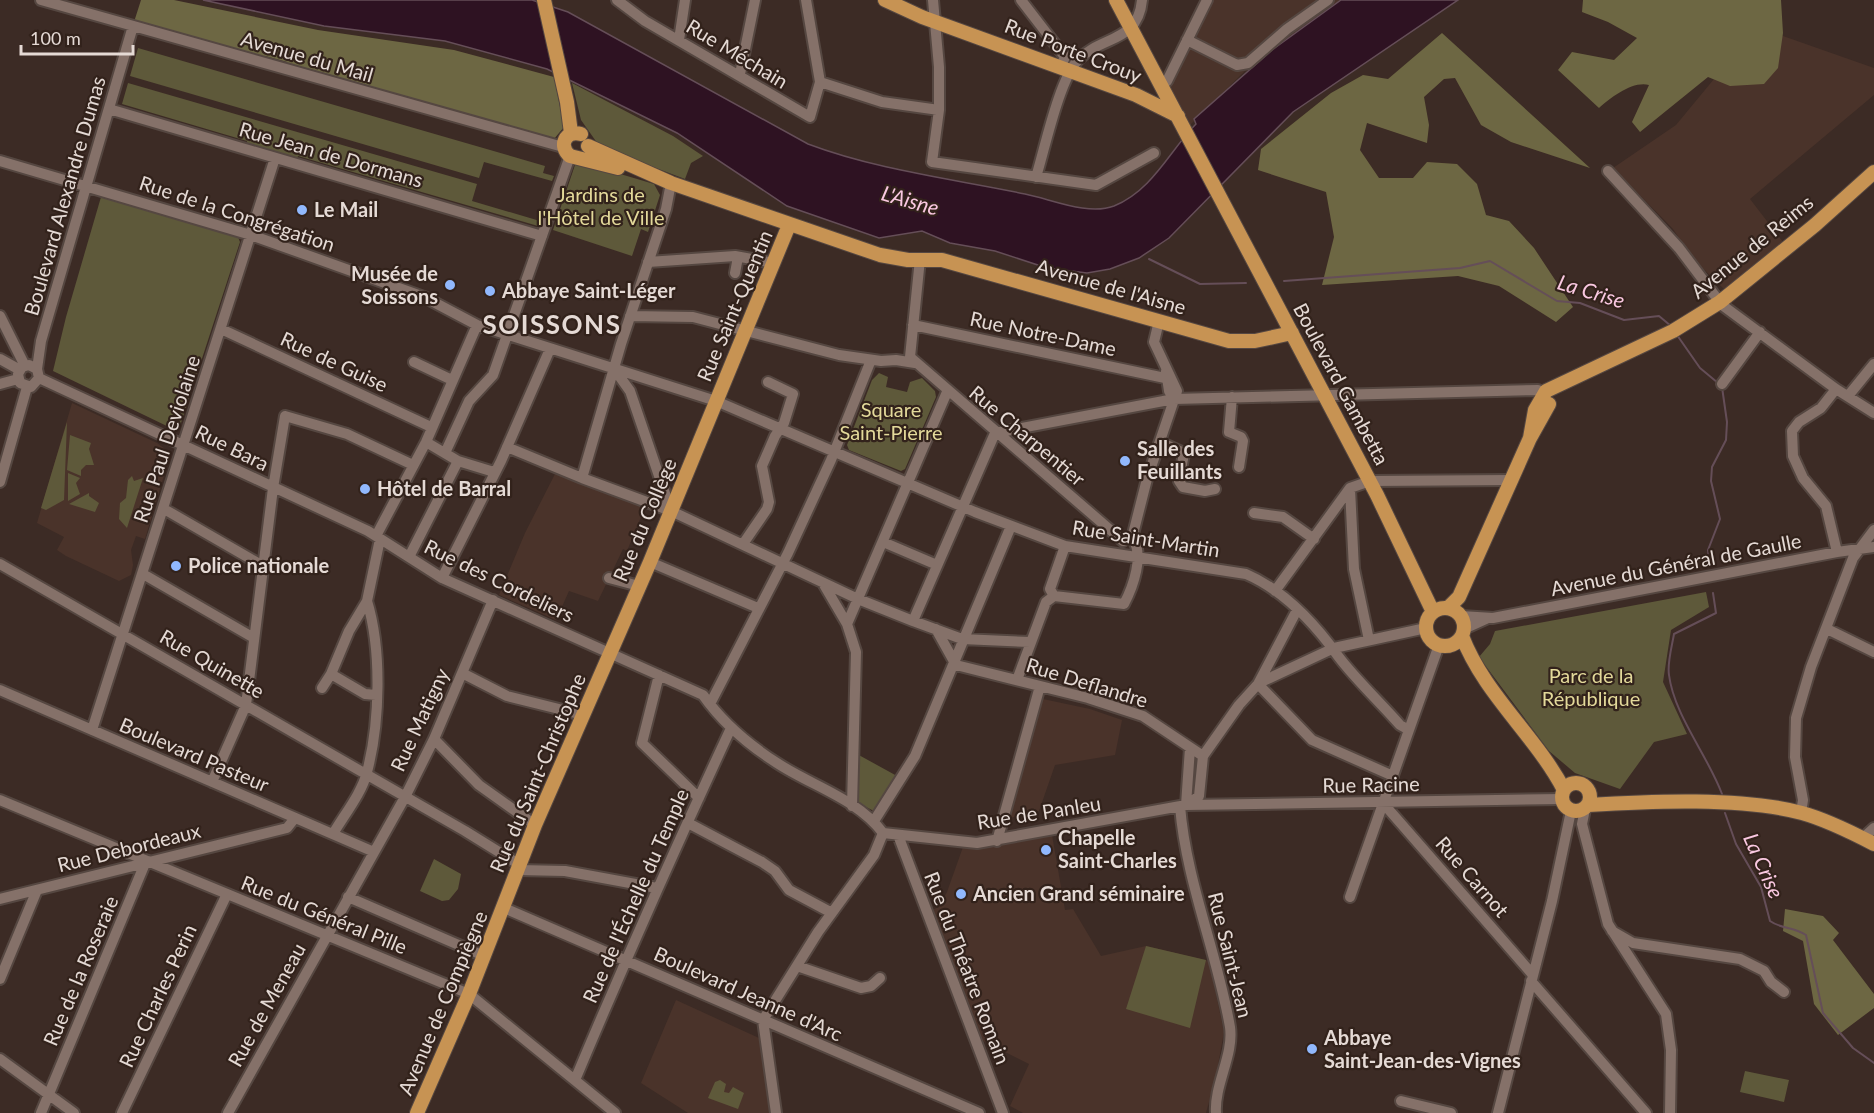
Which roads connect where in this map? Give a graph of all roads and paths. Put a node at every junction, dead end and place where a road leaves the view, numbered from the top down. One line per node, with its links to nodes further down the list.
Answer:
1 (41, 0): 15 (street, Avenue du Mail)
2 (544, 0): 27 (main road)
3 (617, 0): 17 (street, Rue Méchain)
4 (685, 0): 17 (street)
5 (755, 0): 20 (street)
6 (806, 0): 22 (street)
7 (885, 0): 14 (main road, Rue Porte Crouy)
8 (933, 0): 14 (street)
9 (1021, 0): 19 (street)
10 (1116, 0): 16 (main road, Boulevard Gambetta)
11 (1142, 0): 16 (street)
12 (1207, 0): 18 (street)
13 (1328, 0): 18 (street)
14 (935, 21): 19 (main road, Rue Porte Crouy); 25 (street)
15 (133, 26): 24 (street, Boulevard Alexandre Dumas); 27 (street, Avenue du Mail)
16 (1131, 29): 19 (street); 21 (main road, Boulevard Gambetta)
17 (679, 40): 20 (street, Rue Méchain)
18 (1187, 40): 21 (street)
19 (1069, 63): 23 (main road, Rue Porte Crouy); 33 (street)
20 (740, 74): 22 (street, Rue Méchain)
21 (1159, 80): 23 (main road); 26 (main road, Boulevard Gambetta)
22 (820, 82): 25 (street)
23 (1136, 95): 26 (main road, Rue Porte Crouy)
24 (109, 109): 29 (street, Rue Jean de Dormans); 35 (street, Boulevard Alexandre Dumas)
25 (939, 110): 33 (street)
26 (1178, 116): 53 (main road, Boulevard Gambetta)
27 (575, 146): 34 (main road, Avenue de l'Aisne); 38 (street)
28 (1154, 153): 33 (street)
29 (275, 158): 37 (street, Rue Paul Deviolaine); 38 (street, Rue Jean de Dormans)
30 (0, 161): 35 (street, Rue de la Congrégation)
31 (1608, 171): 44 (street)
32 (1874, 172): 44 (main road, Avenue de Reims)
33 (1036, 177)
34 (672, 183): 36 (main road, Avenue de l'Aisne); 42 (street)
35 (86, 186): 37 (street, Rue de la Congrégation); 55 (street, Boulevard Alexandre Dumas)
36 (789, 225): 40 (main road, Avenue de l'Aisne); 41 (main road, Rue Saint-Quentin)
37 (251, 235): 48 (street, Rue de la Congrégation); 50 (street, Rue Paul Deviolaine)
38 (542, 236): 54 (street)
39 (738, 257): 41 (street); 42 (street); 43 (street)
40 (920, 259): 47 (main road, Avenue de l'Aisne); 49 (street)
41 (775, 260): 51 (main road, Rue Saint-Quentin)
42 (648, 262): 46 (street)
43 (735, 273)
44 (1720, 302): 52 (street); 73 (main road, Avenue de Reims)
45 (0, 316): 56 (street)
46 (630, 316): 51 (street); 63 (street)
47 (1159, 321): 53 (main road, Avenue de l'Aisne); 65 (street)
48 (477, 325): 54 (street, Rue de la Congrégation); 66 (street)
49 (913, 325): 58 (street); 65 (street, Rue Notre-Dame)
50 (221, 329): 79 (street, Rue de Guise); 84 (street, Rue Paul Deviolaine)
51 (746, 330): 60 (street); 77 (main road, Rue Saint-Quentin)
52 (1760, 332): 69 (street); 70 (street)
53 (1292, 333): 72 (main road, Boulevard Gambetta)
54 (507, 335): 57 (street, Rue de la Congrégation); 87 (street)
55 (41, 343): 56 (street, Boulevard Alexandre Dumas); 64 (street, Boulevard Alexandre Dumas)
56 (17, 347): 64 (street)
57 (550, 349): 63 (street, Rue de la Congrégation); 85 (street)
58 (912, 357): 60 (street); 71 (street, Rue Charpentier)
59 (0, 359): 64 (street, Rue Bara)
60 (871, 360): 86 (street)
61 (414, 362): 66 (street)
62 (1874, 364): 74 (street)
63 (615, 369): 77 (street, Rue de la Congrégation); 92 (street); 102 (street)
64 (28, 371): 68 (street); 84 (street, Rue Bara); 95 (street)
65 (1166, 374): 76 (street)
66 (452, 380): 79 (street)
67 (768, 382): 80 (street)
68 (0, 384)
69 (1722, 384)
70 (1836, 389): 74 (street); 114 (street)
71 (947, 392): 81 (street, Rue Charpentier); 96 (street)
72 (1324, 395): 73 (street); 75 (street); 94 (main road, Boulevard Gambetta)
73 (1549, 396): 93 (main road)
74 (1848, 396): 78 (street)
75 (1232, 397): 76 (street); 90 (street)
76 (1174, 399): 81 (street); 83 (street)
77 (716, 401): 80 (street, Rue Saint-Martin); 102 (main road, Rue du Collège)
78 (1874, 412)
79 (431, 427): 82 (street)
80 (778, 429): 86 (street, Rue Saint-Martin); 110 (street)
81 (996, 433): 100 (street); 107 (street, Rue Charpentier)
82 (426, 441): 87 (street); 89 (street)
83 (1160, 442): 99 (street); 107 (street)
84 (185, 445): 97 (street, Rue Bara); 101 (street, Rue Paul Deviolaine)
85 (507, 447): 91 (street); 92 (street)
86 (834, 452): 96 (street, Rue Saint-Martin); 119 (street)
87 (445, 453): 88 (street)
88 (458, 461): 91 (street); 117 (street)
89 (413, 465): 97 (street); 106 (street)
90 (1239, 467)
91 (494, 472): 124 (street)
92 (582, 478): 102 (street)
93 (1511, 480): 94 (street); 135 (main road)
94 (1370, 481): 98 (street); 135 (main road, Boulevard Gambetta)
95 (0, 482)
96 (908, 484): 100 (street, Rue Saint-Martin); 109 (street)
97 (273, 488): 106 (street, Rue Bara); 121 (street)
98 (1350, 488): 108 (street); 144 (street)
99 (1215, 489)
100 (963, 507): 104 (street, Rue Saint-Martin); 122 (street)
101 (164, 508): 121 (street); 123 (street, Rue Paul Deviolaine)
102 (670, 510): 110 (street); 118 (main road, Rue du Collège)
103 (1254, 513): 108 (street)
104 (1011, 526): 111 (street, Rue Saint-Martin); 143 (street)
105 (1874, 530): 113 (street)
106 (378, 538): 117 (street, Rue des Cordeliers); 132 (street)
107 (1128, 539): 115 (street); 116 (street)
108 (1314, 539): 128 (street)
109 (883, 542): 122 (street); 130 (street)
110 (743, 544): 119 (street)
111 (1065, 546): 115 (street, Rue Saint-Martin); 129 (street)
112 (1874, 547): 113 (street, Avenue du Général de Gaulle)
113 (1860, 549): 114 (street, Avenue du Général de Gaulle); 140 (street)
114 (1837, 552): 135 (street, Avenue du Général de Gaulle)
115 (1117, 554): 116 (street, Rue Saint-Martin)
116 (1138, 556): 128 (street, Rue Saint-Martin); 129 (street)
117 (409, 557): 124 (street, Rue des Cordeliers)
118 (650, 561): 127 (main road, Rue du Collège); 133 (street)
119 (783, 562): 126 (street); 133 (street)
120 (0, 564): 141 (street, Rue Quinette)
121 (263, 566): 142 (street)
122 (937, 566): 136 (street)
123 (143, 574): 141 (street, Rue Paul Deviolaine); 142 (street)
124 (442, 578): 131 (street, Rue des Cordeliers)
125 (609, 578): 127 (street)
126 (822, 582): 130 (street); 137 (street)
127 (639, 586): 149 (main road, Rue du Collège)
128 (1275, 591): 134 (street, Rue Saint-Martin)
129 (1054, 596): 145 (street)
130 (858, 599): 136 (street); 137 (street)
131 (493, 600): 149 (street, Rue des Cordeliers); 152 (street, Rue Matigny)
132 (367, 601): 153 (street); 160 (street)
133 (758, 608): 161 (street)
134 (1297, 610): 147 (street, Rue Saint-Martin); 156 (street)
135 (1453, 617): 138 (main road); 146 (main road); 150 (main road, Boulevard Gambetta)
136 (913, 621): 139 (street)
137 (847, 624): 183 (street)
138 (1426, 628): 144 (street); 146 (main road)
139 (936, 629): 143 (street); 151 (street)
140 (1827, 629): 148 (street); 186 (street)
141 (123, 634): 162 (street, Rue Quinette); 165 (street, Rue Paul Deviolaine)
142 (254, 638): 162 (street)
143 (962, 639): 145 (street); 151 (street)
144 (1369, 640): 147 (street)
145 (1030, 642): 155 (street)
146 (1445, 645): 150 (main road); 166 (street)
147 (1334, 648): 156 (street); 166 (street, Rue Saint-Martin)
148 (1874, 652)
149 (610, 653): 154 (street, Rue des Cordeliers); 163 (main road, Rue du Saint-Christophe)
150 (1471, 659): 174 (main road)
151 (954, 662): 155 (street, Rue Deflandre); 188 (street)
152 (462, 672): 163 (street); 167 (street, Rue Matigny)
153 (331, 674): 158 (street); 160 (street)
154 (659, 675): 161 (street, Rue des Cordeliers); 177 (street)
155 (1017, 680): 157 (street, Rue Deflandre)
156 (1258, 684): 169 (street); 171 (street)
157 (1040, 686): 168 (street, Rue Deflandre); 196 (street)
158 (322, 688)
159 (0, 690): 165 (street, Boulevard Pasteur)
160 (376, 695): 170 (street)
161 (710, 704): 164 (street, Rue des Cordeliers)
162 (246, 705): 170 (street, Rue Quinette); 172 (street)
163 (583, 715): 190 (main road, Rue du Saint-Christophe)
164 (731, 728): 177 (street, Rue de l'Échelle du Temple); 183 (street, Rue des Cordeliers)
165 (92, 730): 172 (street, Boulevard Pasteur)
166 (1409, 730): 171 (street)
167 (434, 739): 176 (street, Rue Matigny); 190 (street)
168 (1190, 747): 169 (street, Rue Deflandre); 182 (street, Rue Saint-Jean)
169 (1203, 756): 175 (street)
170 (367, 774): 176 (street, Rue Quinette); 194 (street)
171 (1393, 776): 180 (street)
172 (213, 782): 185 (street, Boulevard Pasteur)
173 (1589, 790): 174 (main road); 179 (main road); 184 (main road)
174 (1567, 791): 180 (street, Rue Racine); 184 (main road)
175 (1199, 796): 181 (street); 182 (street)
176 (405, 797): 198 (street, Rue Matigny); 201 (street, Rue Quinette)
177 (699, 798): 189 (street, Rue de l'Échelle du Temple)
178 (0, 800): 199 (street)
179 (1632, 802): 184 (main road); 186 (main road)
180 (1383, 803): 181 (street, Rue Racine); 206 (street); 218 (street, Rue Carnot)
181 (1208, 804): 182 (street, Rue Racine)
182 (1183, 805): 196 (street, Rue de Panleu); 236 (street, Rue Saint-Jean)
183 (852, 806): 188 (street, Rue des Cordeliers)
184 (1581, 809): 210 (street); 218 (street)
185 (280, 812): 187 (street, Boulevard Pasteur); 192 (street)
186 (1801, 813): 197 (main road)
187 (295, 818): 192 (street, Rue Debordeaux); 194 (street, Boulevard Pasteur)
188 (874, 821): 193 (street)
189 (688, 823): 202 (street, Rue de l'Échelle du Temple); 209 (street)
190 (535, 825): 201 (main road, Rue du Saint-Christophe)
191 (1874, 828): 197 (street)
192 (266, 833): 200 (street, Rue Debordeaux)
193 (883, 833): 195 (street, Rue de Panleu); 209 (street)
194 (333, 834): 198 (street, Boulevard Pasteur)
195 (898, 835): 196 (street, Rue de Panleu); 235 (street, Rue du Théatre Romain)
196 (997, 841)
197 (1869, 841)
198 (374, 852): 205 (street, Rue de Meneau)
199 (146, 861): 200 (street, Rue Debordeaux); 203 (street, Rue Debordeaux); 225 (street, Rue de la Roseraie)
200 (163, 863): 204 (street, Rue du Général Pille)
201 (519, 868): 202 (street); 208 (main road, Rue du Saint-Christophe)
202 (657, 888): 215 (street, Rue de l'Échelle du Temple)
203 (37, 890): 207 (street, Rue Debordeaux); 219 (street)
204 (227, 894): 211 (street, Rue du Général Pille); 229 (street, Rue Charles Perin)
205 (348, 897): 211 (street, Rue de Meneau); 214 (street)
206 (1350, 897)
207 (0, 899)
208 (504, 908): 214 (main road, Avenue de Compiègne); 215 (street, Boulevard Jeanne d'Arc)
209 (832, 913): 216 (street)
210 (1612, 931): 212 (street); 213 (street)
211 (327, 936): 221 (street, Rue du Général Pille); 230 (street, Rue de Meneau)
212 (1633, 944): 213 (street); 220 (street)
213 (1627, 955): 240 (street)
214 (484, 957): 221 (main road, Avenue de Compiègne)
215 (626, 961): 222 (street, Boulevard Jeanne d'Arc); 224 (street, Rue de l'Échelle du Temple)
216 (797, 966): 217 (street); 222 (street)
217 (880, 978)
218 (1532, 978): 238 (street); 239 (street, Rue Carnot)
219 (0, 979)
220 (1784, 992)
221 (469, 994): 224 (street, Rue du Général Pille); 231 (main road, Avenue de Compiègne)
222 (763, 1020): 233 (street); 234 (street, Boulevard Jeanne d'Arc)
223 (0, 1059): 225 (street)
224 (575, 1080): 232 (street, Rue du Général Pille)
225 (49, 1095): 227 (street, Rue de la Roseraie); 228 (street)
226 (1401, 1101): 237 (street)
227 (41, 1113)
228 (74, 1113)
229 (122, 1113)
230 (228, 1113)
231 (417, 1113)
232 (615, 1113)
233 (776, 1113)
234 (979, 1113)
235 (1003, 1113)
236 (1216, 1113)
237 (1451, 1113)
238 (1498, 1113)
239 (1646, 1113)
240 (1670, 1113)

